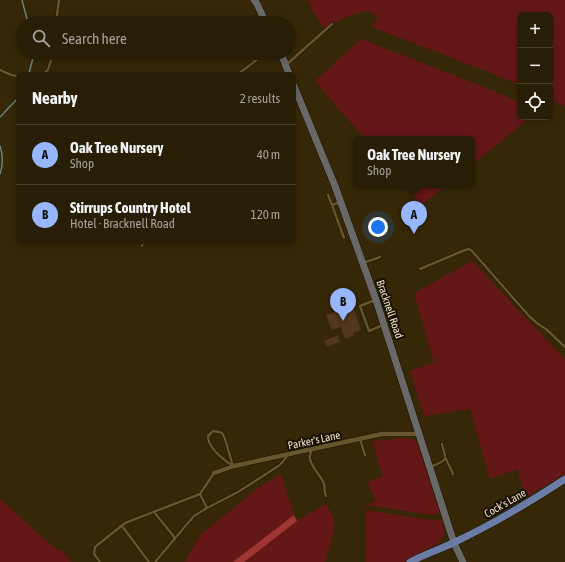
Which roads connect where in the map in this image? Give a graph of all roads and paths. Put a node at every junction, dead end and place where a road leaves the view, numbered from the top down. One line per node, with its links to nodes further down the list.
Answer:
1 (59, 0): 3 (lane)
2 (254, 0): 4 (main road)
3 (57, 16)
4 (263, 16)
5 (332, 24): 6 (lane)
6 (296, 57)
7 (51, 60): 13 (lane)
8 (284, 60): 11 (main road)
9 (293, 60): 11 (lane)
10 (254, 61): 14 (lane)
11 (286, 66): 15 (main road)
12 (0, 70): 16 (lane)
13 (46, 72)
14 (240, 72)
15 (288, 72)
16 (16, 76)
17 (296, 91): 19 (main road, Bracknell Road)
18 (328, 195): 20 (lane)
19 (340, 202): 20 (lane); 23 (main road, Bracknell Road)
20 (332, 205): 21 (lane)
21 (344, 238)
22 (380, 257): 23 (lane)
23 (362, 263): 25 (main road, Bracknell Road)
24 (420, 269): 27 (lane)
25 (376, 300): 26 (main road, Bracknell Road); 26 (lane)
26 (384, 325): 28 (main road, Bracknell Road)
27 (565, 347)
28 (418, 434): 29 (street, Parker's Lane); 36 (main road, Bracknell Road)
29 (360, 439): 31 (street, Parker's Lane); 33 (lane)
30 (442, 444): 34 (lane)
31 (311, 449): 32 (street, Parker's Lane); 41 (lane)
32 (288, 454): 35 (street, Parker's Lane); 42 (lane)
33 (365, 455)
34 (445, 458): 36 (lane); 38 (lane)
35 (233, 466): 35 (lane); 37 (street, Parker's Lane)
36 (431, 467): 46 (main road, Bracknell Road)
37 (214, 473): 40 (lane)
38 (453, 474)
39 (565, 479): 46 (main road, Cock's Lane)
40 (200, 494): 42 (lane); 43 (lane)
41 (326, 496)
42 (207, 508): 45 (lane)
43 (154, 512): 44 (lane); 45 (lane)
44 (122, 526): 47 (lane); 48 (lane)
45 (175, 538): 49 (lane)
46 (454, 543): 50 (main road, Cock's Lane); 51 (main road, Bracknell Road)
47 (100, 562)
48 (149, 562)
49 (155, 562)
50 (410, 562)
51 (463, 562)

